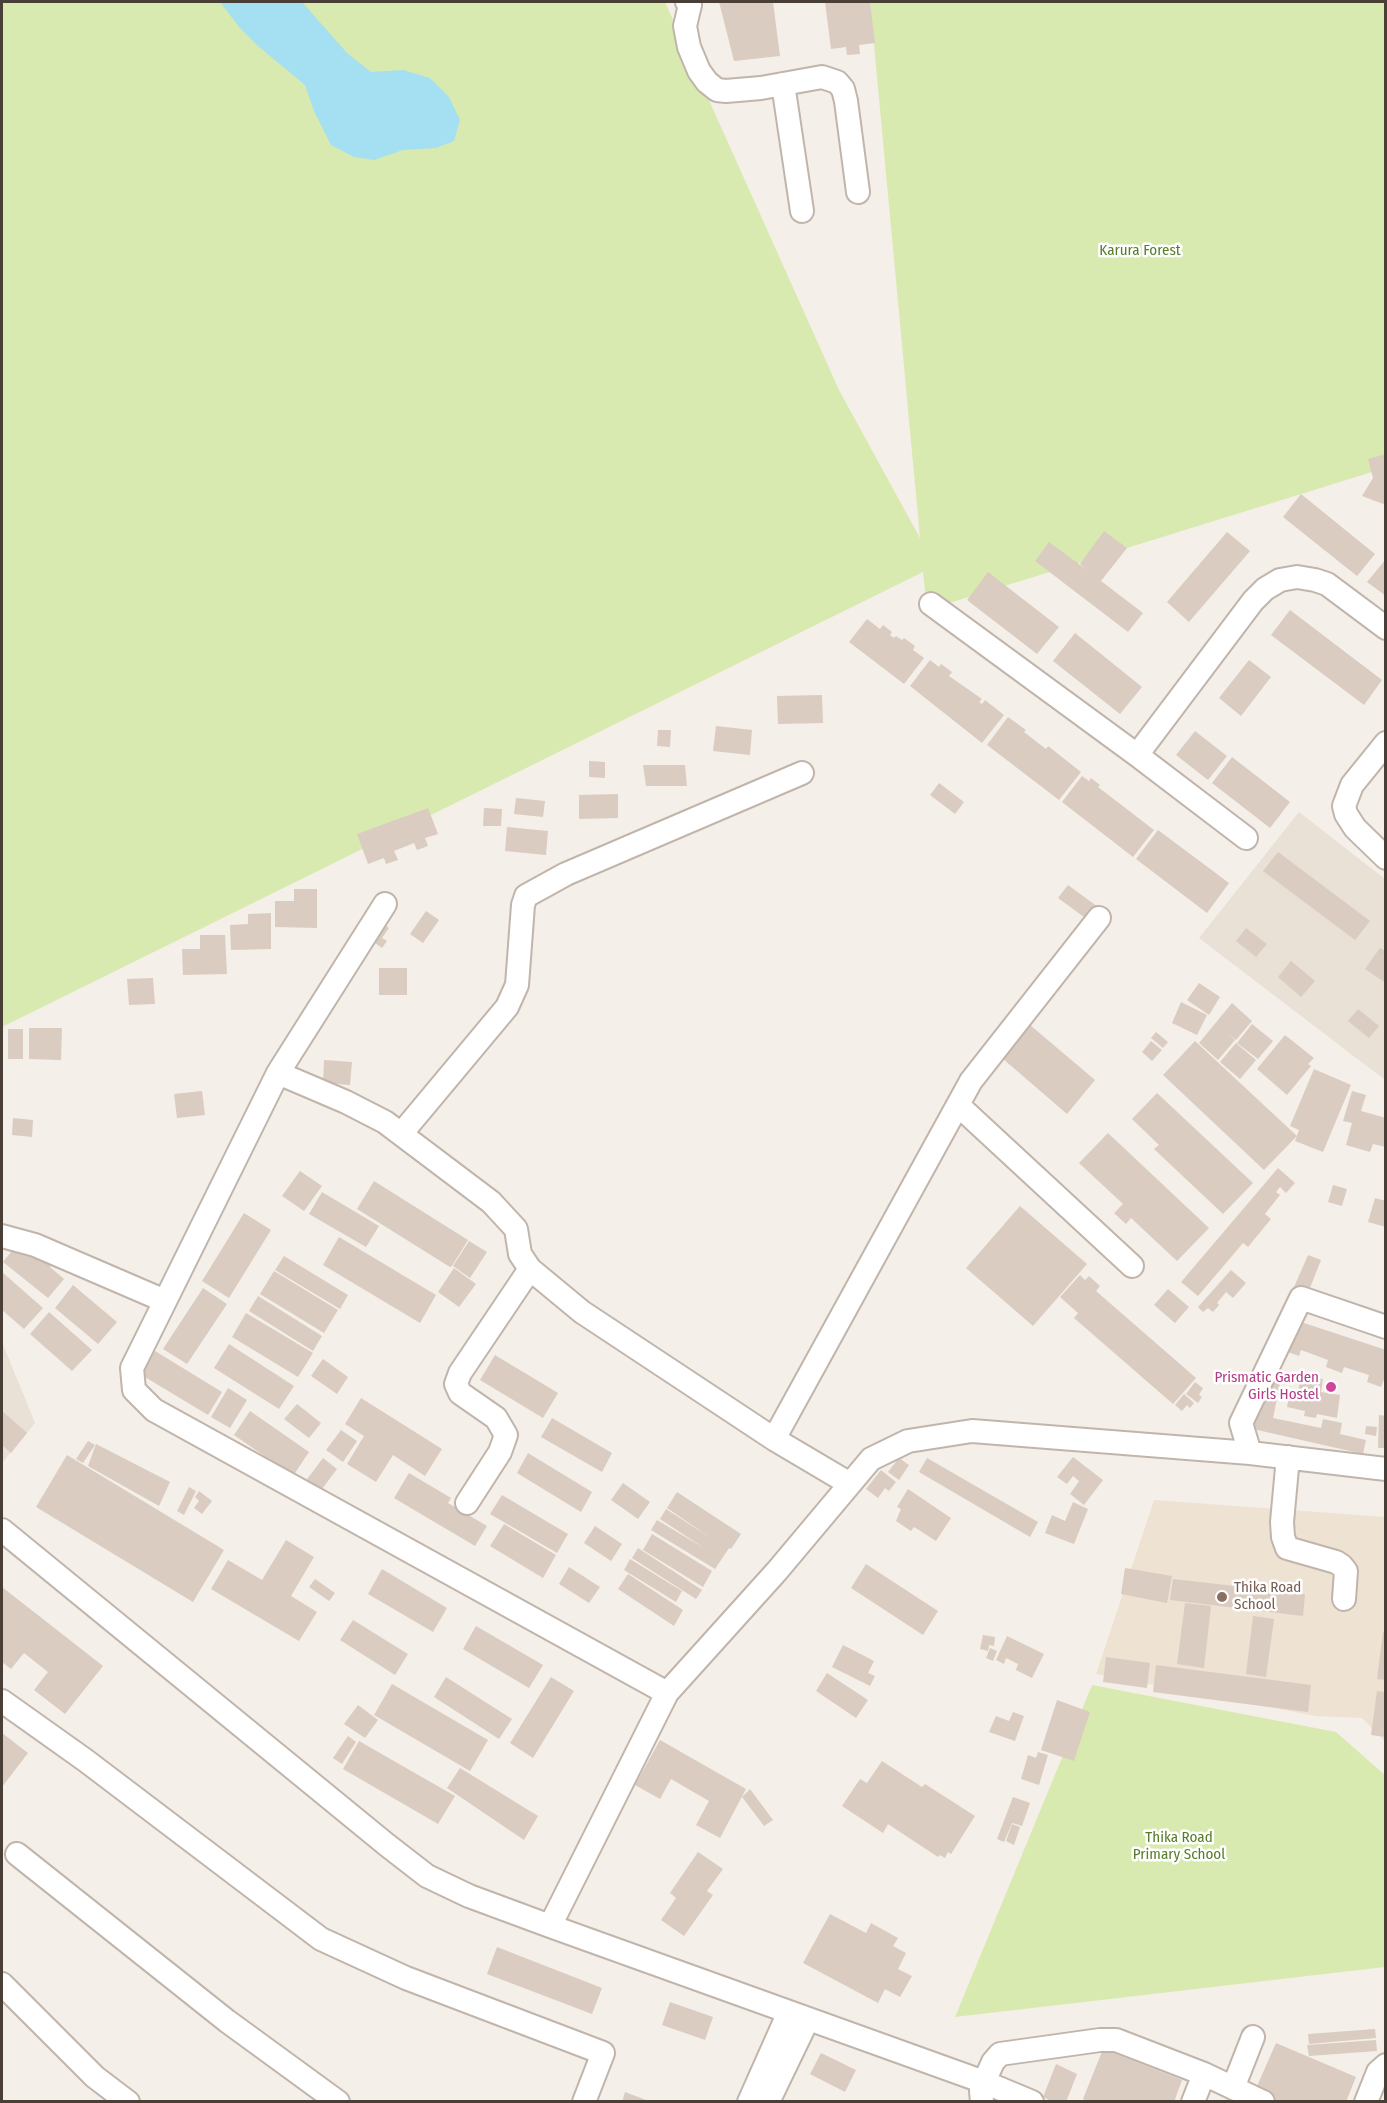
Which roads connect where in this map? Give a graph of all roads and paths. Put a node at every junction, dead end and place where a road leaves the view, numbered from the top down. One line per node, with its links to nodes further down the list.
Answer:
1 (687, 2): 2 (street)
2 (783, 84): 3 (street); 4 (street)
3 (858, 192)
4 (801, 211)
5 (931, 604): 8 (street)
6 (1386, 628): 8 (street)
7 (1386, 743): 11 (street)
8 (1137, 755): 10 (street)
9 (802, 773): 16 (street)
10 (1246, 838)
11 (1386, 858)
12 (385, 904): 14 (street)
13 (1099, 918): 15 (street)
14 (278, 1073): 16 (street); 20 (street)
15 (958, 1105): 18 (street); 22 (street)
16 (401, 1134): 19 (street)
17 (2, 1236): 20 (street)
18 (1132, 1266)
19 (530, 1269): 22 (street); 27 (street)
20 (165, 1301): 30 (street)
21 (1386, 1328): 23 (street)
22 (774, 1439): 26 (street)
23 (1250, 1453): 24 (street); 26 (street)
24 (1288, 1457): 25 (street); 29 (street)
25 (1386, 1469)
26 (850, 1484): 30 (street)
27 (467, 1503)
28 (2, 1530): 33 (street)
29 (1344, 1599)
30 (667, 1693): 33 (street)
31 (2, 1701): 43 (street)
32 (17, 1854): 42 (street)
33 (550, 1926): 35 (street)
34 (2, 1984): 41 (street)
35 (799, 2015): 40 (street); 44 (street); 45 (street)
36 (1253, 2037): 39 (street)
37 (1386, 2065): 49 (street)
38 (1203, 2074): 39 (street); 40 (street); 47 (street)
39 (1233, 2088): 48 (street)
40 (983, 2092): 46 (street)
41 (128, 2102)
42 (338, 2102)
43 (584, 2102)
44 (749, 2102)
45 (768, 2102)
46 (1032, 2102)
47 (1192, 2102)
48 (1263, 2102)
49 (1366, 2102)

